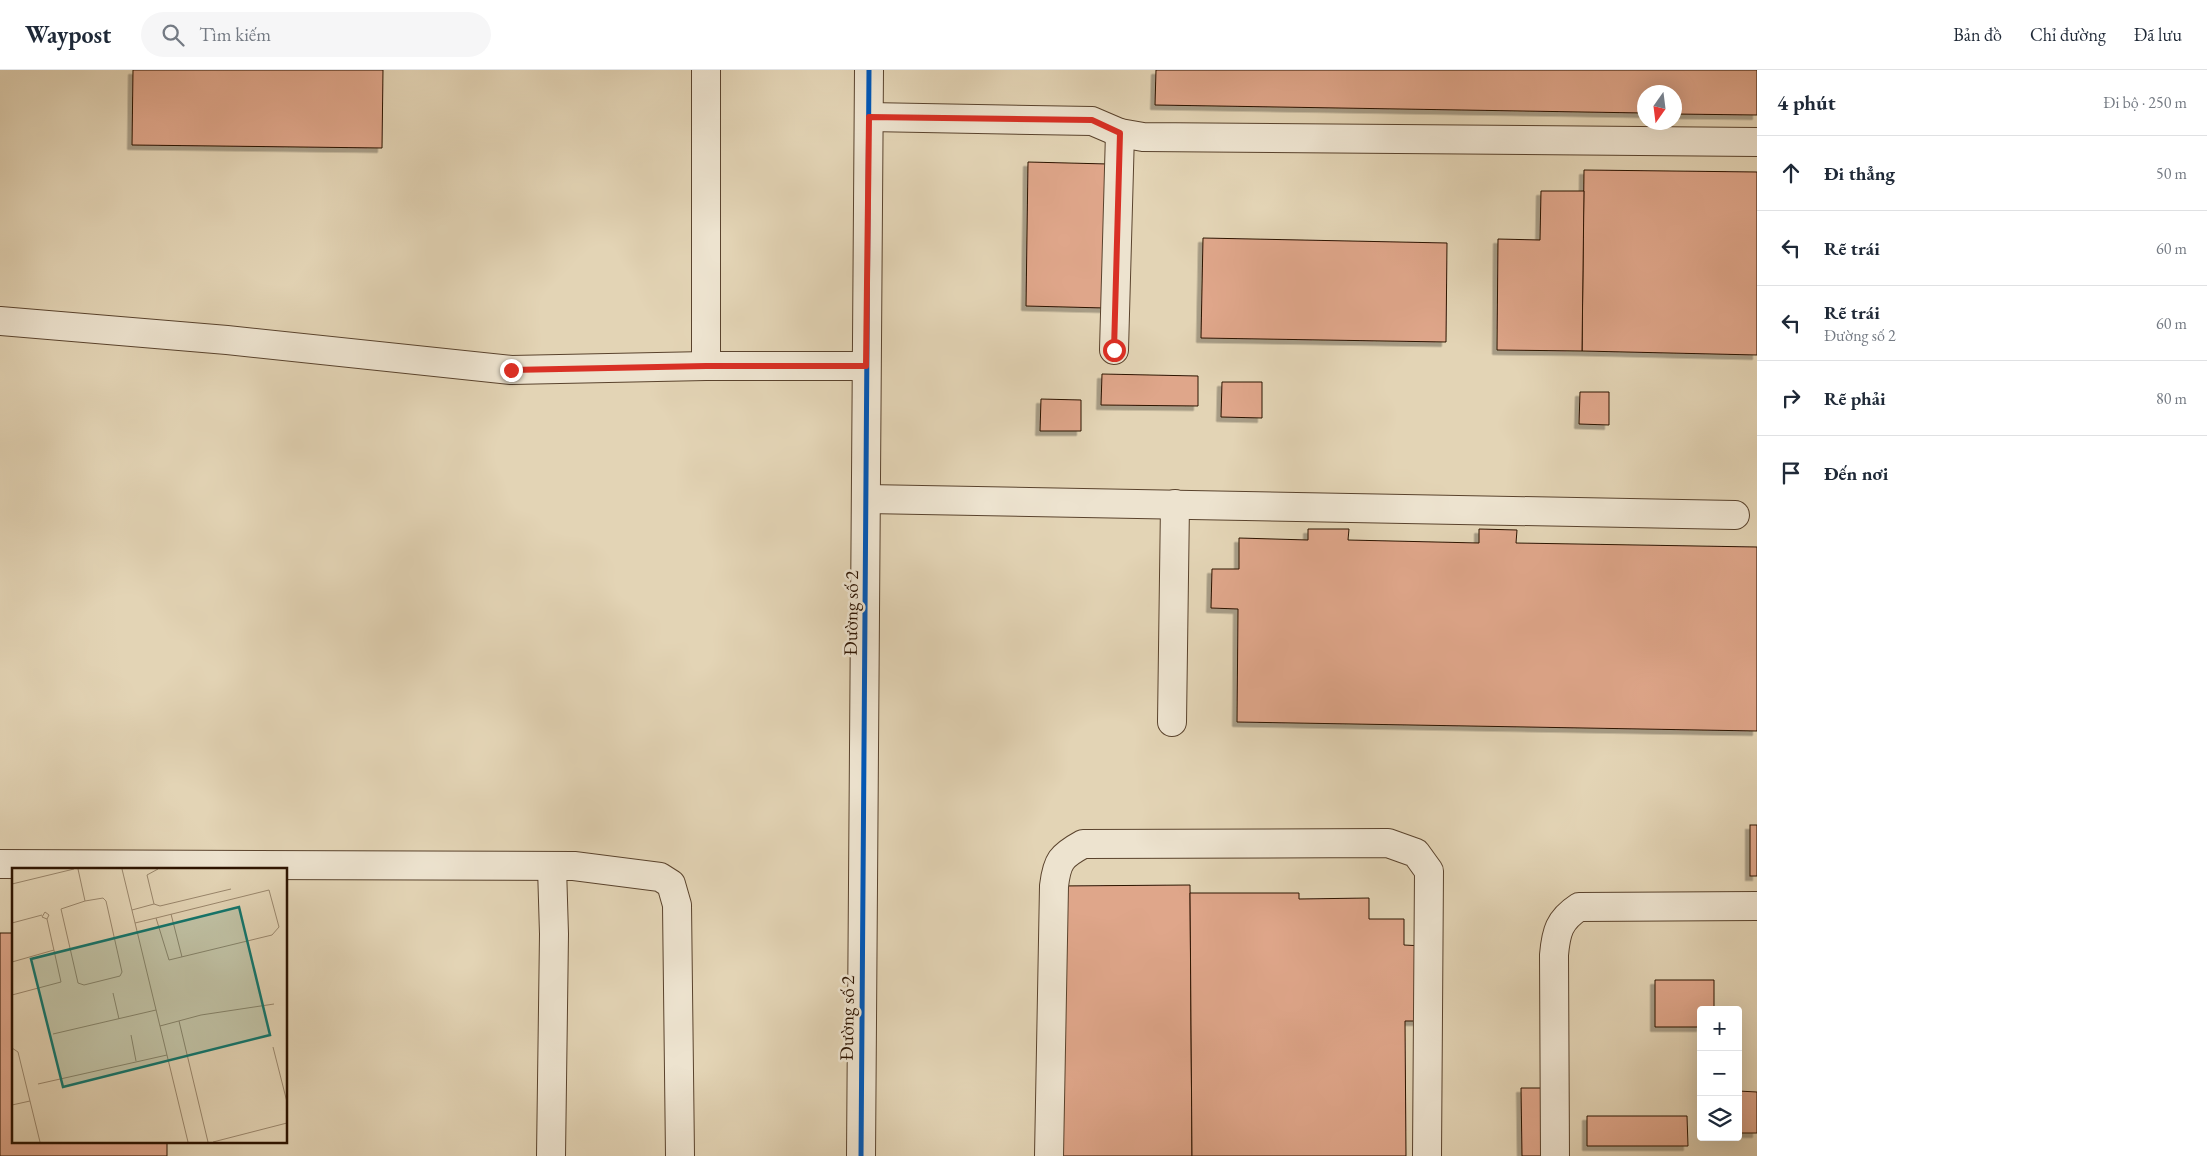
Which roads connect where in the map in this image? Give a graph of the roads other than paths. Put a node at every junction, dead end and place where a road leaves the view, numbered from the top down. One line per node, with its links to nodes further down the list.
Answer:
1 (706, 70): 8 (street)
2 (869, 70): 3 (street, Đường số 2)
3 (869, 117): 4 (street); 9 (street, Đường số 2)
4 (1120, 133): 5 (street); 7 (street)
5 (1757, 142)
6 (0, 321): 8 (street)
7 (1114, 350)
8 (706, 366): 9 (street)
9 (866, 366): 10 (street, Đường số 2)
10 (867, 499): 11 (street); 19 (street, Đường số 2)
11 (1175, 504): 12 (street); 13 (street)
12 (1735, 515)
13 (1172, 722)
14 (0, 864): 15 (street)
15 (552, 867): 17 (street); 18 (street)
16 (1757, 906): 22 (street)
17 (551, 1156)
18 (680, 1156)
19 (861, 1156)
20 (1049, 1156): 21 (street)
21 (1427, 1156)
22 (1555, 1156)

